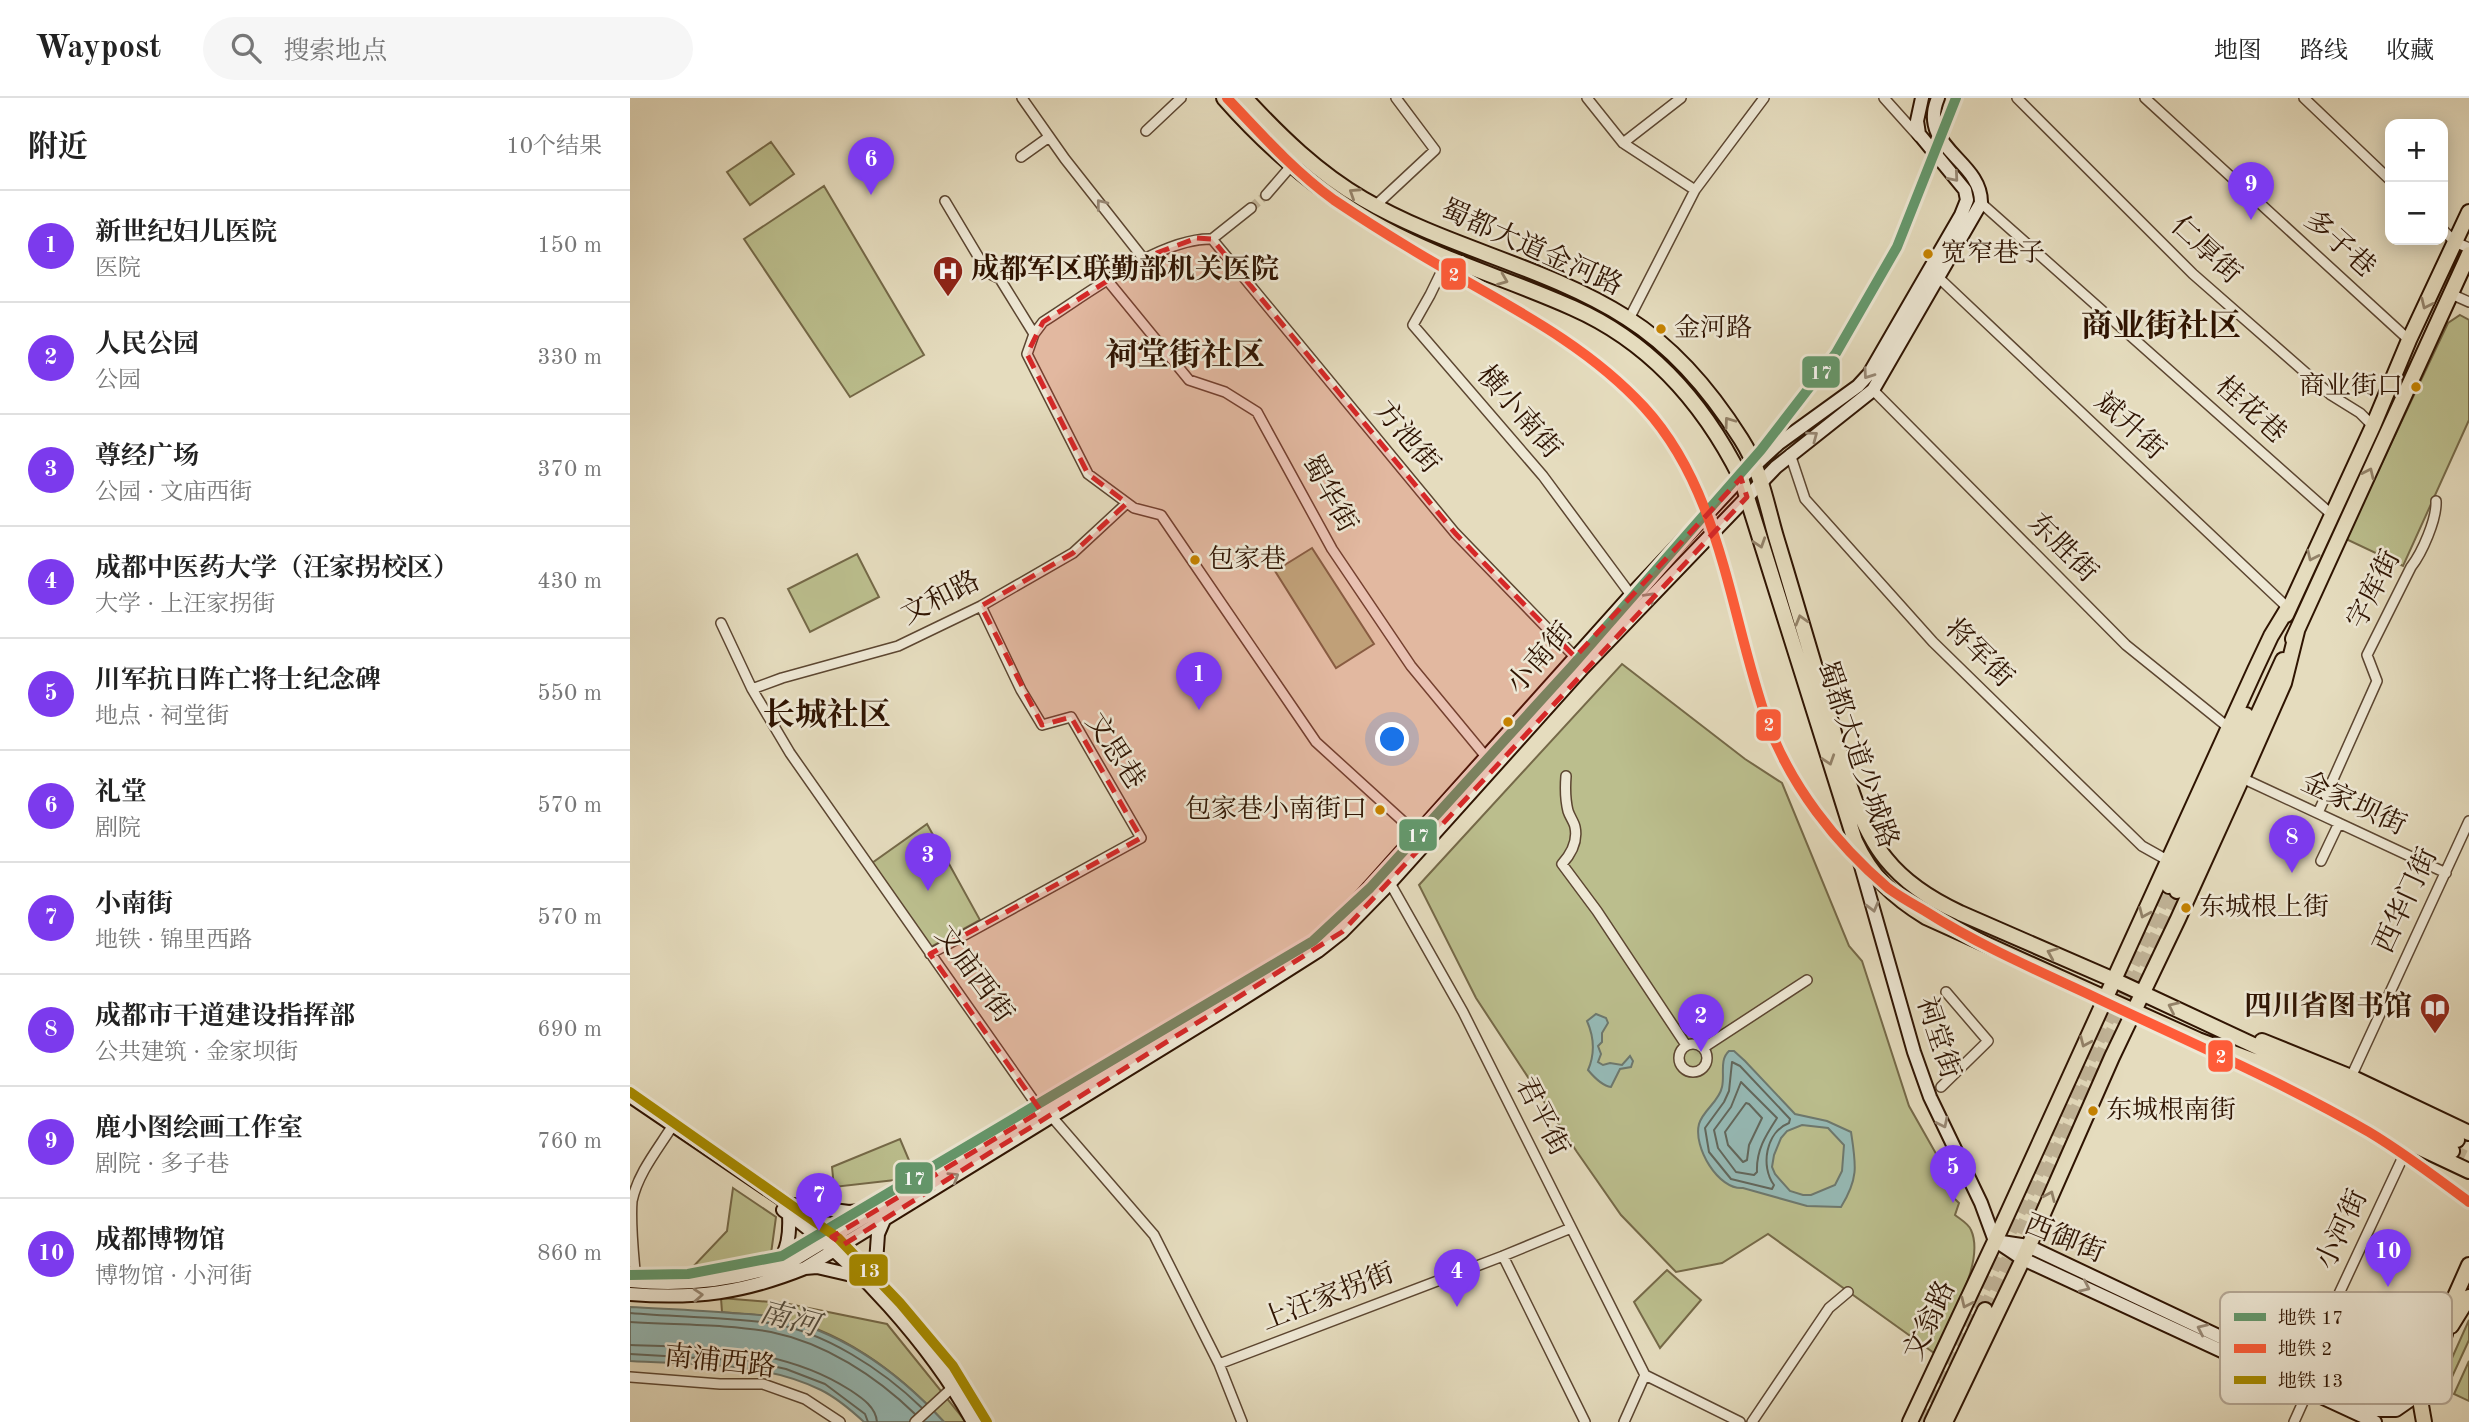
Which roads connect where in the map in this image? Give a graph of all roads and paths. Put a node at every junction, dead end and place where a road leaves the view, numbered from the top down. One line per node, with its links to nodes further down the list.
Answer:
1 (1023, 98): 16 (street)
2 (1181, 98): 15 (street)
3 (1224, 98): 20 (main road, 蜀都大道金河路)
4 (1245, 98): 26 (main road, 蜀都大道金河路, one-way to 4)
5 (1396, 98): 26 (street)
6 (1587, 98): 18 (street)
7 (1681, 98): 18 (street)
8 (1764, 98): 22 (street)
9 (1884, 98): 17 (street)
10 (1922, 98): 17 (main road)
11 (1938, 98): 25 (main road)
12 (2017, 98): 43 (street, 仁厚街)
13 (2145, 98): 41 (street, 多子巷)
14 (2304, 98): 21 (street)
15 (1146, 131)
16 (1049, 137): 19 (street); 33 (street, one-way to 16)
17 (1923, 141): 45 (main road, 小南街, one-way to 45)
18 (1623, 143): 22 (street)
19 (1021, 157)
20 (1291, 166): 23 (street); 34 (main road, 蜀都大道金河路)
21 (2385, 175)
22 (1695, 190): 39 (street)
23 (1266, 195)
24 (945, 201): 40 (street)
25 (1981, 203): 35 (main road); 51 (street, 桂花巷)
26 (1375, 206): 39 (main road, 蜀都大道金河路)
27 (1251, 208): 30 (street)
28 (2469, 212): 31 (main road)
29 (2448, 235): 31 (street)
30 (1212, 239): 33 (street); 57 (street, 方池街)
31 (2455, 242): 32 (street); 41 (main road, one-way to 41)
32 (2469, 251): 37 (main road)
33 (1143, 258): 36 (street)
34 (1448, 258): 46 (main road, 蜀都大道金河路, one-way to 46); 52 (street, 横小南街)
35 (1939, 278): 42 (main road); 54 (street, 斌升街)
36 (1108, 281): 40 (street); 60 (street, 蜀华街)
37 (2451, 294): 38 (street); 56 (main road, one-way to 37)
38 (2469, 302)
39 (1629, 319): 45 (main road, 蜀都大道金河路, one-way to 39)
40 (1034, 334): 50 (street)
41 (2409, 340): 43 (main road)
42 (1873, 390): 44 (main road, 小南街, one-way to 42); 59 (street, 东胜街)
43 (2373, 426): 51 (main road)
44 (1790, 454): 47 (main road, 小南街); 68 (street, 将军街)
45 (1755, 464): 46 (main road, 小南街); 47 (main road, 蜀都大道金河路)
46 (1741, 478): 48 (main road, 蜀都大道少城路); 52 (main road, 小南街)
47 (1762, 482): 48 (main road, 小南街); 74 (main road, 蜀都大道少城路, one-way to 47)
48 (1747, 497): 67 (main road, 蜀都大道少城路, one-way to 67); 71 (main road, 小南街, one-way to 48)
49 (2436, 501): 63 (street, 字库街)
50 (1127, 503): 53 (street, 文和路); 66 (street)
51 (2332, 514): 54 (main road, one-way to 54)
52 (1631, 595): 57 (main road, 小南街)
53 (981, 606): 58 (street, 文和路); 72 (street, 文思巷)
54 (2288, 608): 56 (main road); 59 (main road)
55 (721, 623): 58 (street, 文庙西街)
56 (2297, 631): 62 (main road)
57 (1575, 657): 60 (main road, 小南街)
58 (752, 689): 72 (street, 文庙西街)
59 (2229, 728): 68 (main road)
60 (1487, 758): 66 (main road, 小南街)
61 (1566, 776): 81 (street)
62 (2242, 778): 63 (street, 金家坝街); 76 (main road)
63 (2318, 813): 65 (street, 金家坝街)
64 (2469, 821): 70 (street, 西华门街)
65 (2339, 823): 69 (street); 70 (street, 金家坝街)
66 (1417, 834): 87 (main road, 小南街)
67 (1854, 841): 77 (main road, 蜀都大道少城路); 95 (main road, 祠堂街, one-way to 95)
68 (2167, 860): 74 (main road, one-way to 74)
69 (2321, 862)
70 (2446, 873): 83 (street, 西华门街)
71 (1390, 883): 87 (main road, 小南街); 94 (street, 君平街)
72 (930, 954): 87 (street, 文庙西街)
73 (1807, 980): 82 (street)
74 (2114, 980): 76 (main road, 蜀都大道少城路); 77 (main road)
75 (1946, 992): 84 (street)
76 (2143, 993): 78 (main road); 79 (main road, 蜀都大道少城路, one-way to 76)
77 (2105, 998): 78 (main road, 蜀都大道少城路); 95 (main road, one-way to 95)
78 (2135, 1012): 80 (main road, 蜀都大道少城路); 97 (main road, one-way to 78)
79 (2206, 1022): 83 (main road); 90 (main road)
80 (2198, 1040): 89 (main road); 90 (main road)
81 (1686, 1045): 82 (street); 82 (street)
82 (1703, 1048)
83 (2351, 1077): 90 (main road)
84 (1941, 1087)
85 (630, 1096): 88 (main road)
86 (630, 1105): 88 (main road)
87 (1046, 1114): 93 (main road, 小南街); 113 (street, 文庙西街)
88 (670, 1128): 92 (main road); 104 (street)
89 (2409, 1144): 90 (main road); 106 (street, 小河街)
90 (2461, 1152): 91 (main road)
91 (2469, 1156)
92 (789, 1210): 93 (main road); 96 (main road); 100 (main road)
93 (880, 1215): 96 (main road, 小南街); 103 (main road)
94 (1571, 1228): 98 (street, 上汪家拐街); 114 (street, 君平街)
95 (1995, 1241): 97 (main road, 西御街); 131 (main road, 文翁路, one-way to 131)
96 (833, 1244): 100 (main road); 101 (main road); 102 (main road); 103 (main road)
97 (2025, 1252): 111 (main road, 西御街, one-way to 97); 112 (main road, 西御街, one-way to 112); 133 (main road, 文翁路)
98 (1503, 1256): 113 (street, 上汪家拐街); 127 (street)
99 (2469, 1265): 108 (main road)
100 (777, 1266): 104 (main road)
101 (805, 1268): 102 (main road); 104 (main road, one-way to 101)
102 (859, 1277): 116 (main road)
103 (875, 1277): 125 (main road)
104 (632, 1286)
105 (1849, 1292): 130 (street)
106 (2340, 1292)
107 (2469, 1297): 110 (main road)
108 (2452, 1305)
109 (1985, 1310): 132 (main road, 文翁路)
110 (2452, 1323)
111 (2220, 1339)
112 (2220, 1348)
113 (1219, 1364): 126 (street, 文庙西街)
114 (1645, 1375): 128 (street); 129 (street)
115 (630, 1377): 122 (street, 南浦西路)
116 (953, 1387): 123 (street); 124 (main road)
117 (2302, 1404): 134 (street)
118 (2336, 1404): 135 (main road, 西御街)
119 (2365, 1404): 120 (main road, 西御街)
120 (2405, 1404)
121 (2421, 1404): 136 (main road)
122 (841, 1422)
123 (915, 1422)
124 (973, 1422)
125 (983, 1422)
126 (1242, 1422)
127 (1585, 1422)
128 (1625, 1422)
129 (1740, 1422)
130 (1752, 1422)
131 (1910, 1422)
132 (1932, 1422)
133 (1945, 1422)
134 (2294, 1422)
135 (2375, 1422)
136 (2424, 1422)

